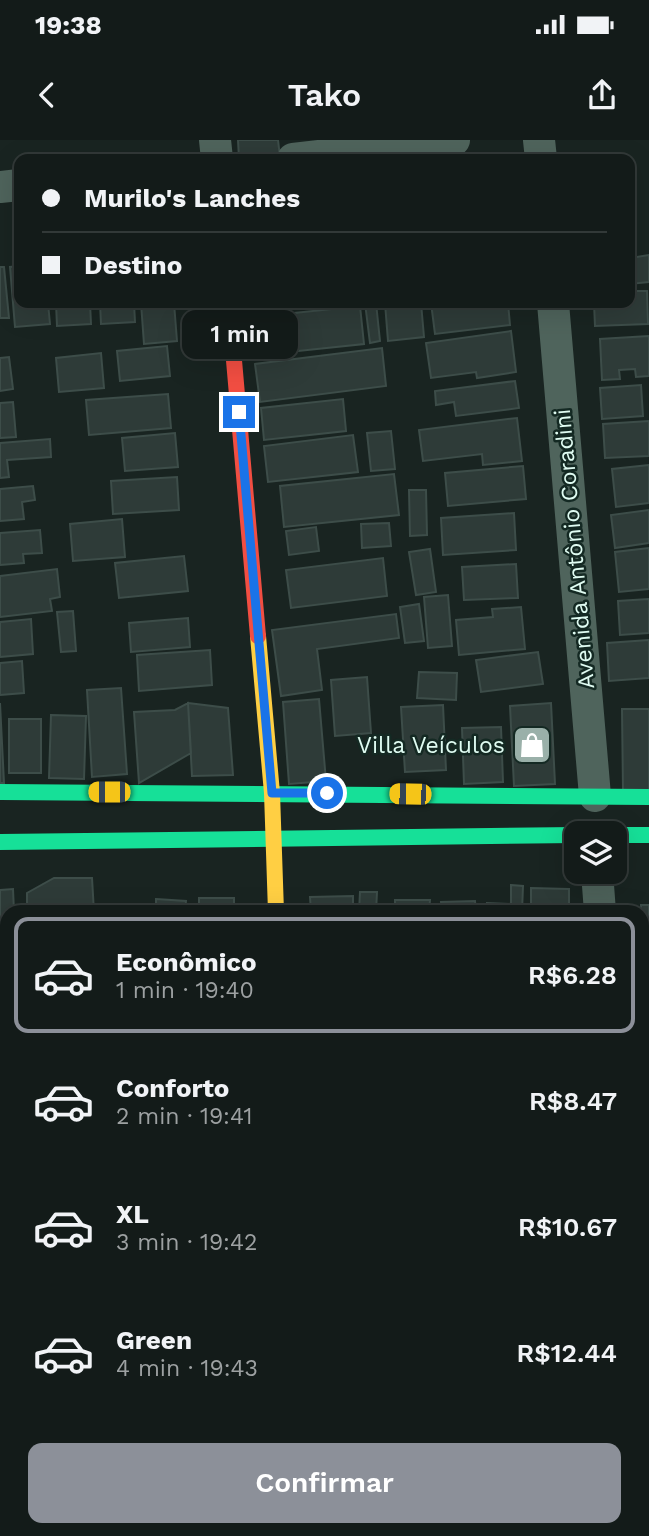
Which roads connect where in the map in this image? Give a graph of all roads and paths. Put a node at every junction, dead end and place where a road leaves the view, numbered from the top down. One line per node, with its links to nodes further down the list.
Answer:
1 (454, 140): 2 (street)
2 (335, 154)
3 (229, 308): 6 (main road)
4 (553, 308): 7 (street, Avenida Antônio Coradini)
5 (0, 792): 6 (main road)
6 (272, 793): 7 (main road); 12 (main road)
7 (596, 796): 8 (main road)
8 (649, 797)
9 (564, 835): 12 (main road)
10 (627, 835): 11 (main road)
11 (649, 835)
12 (275, 839): 13 (main road); 15 (main road)
13 (0, 842)
14 (598, 884): 16 (street)
15 (276, 905)
16 (599, 905)

